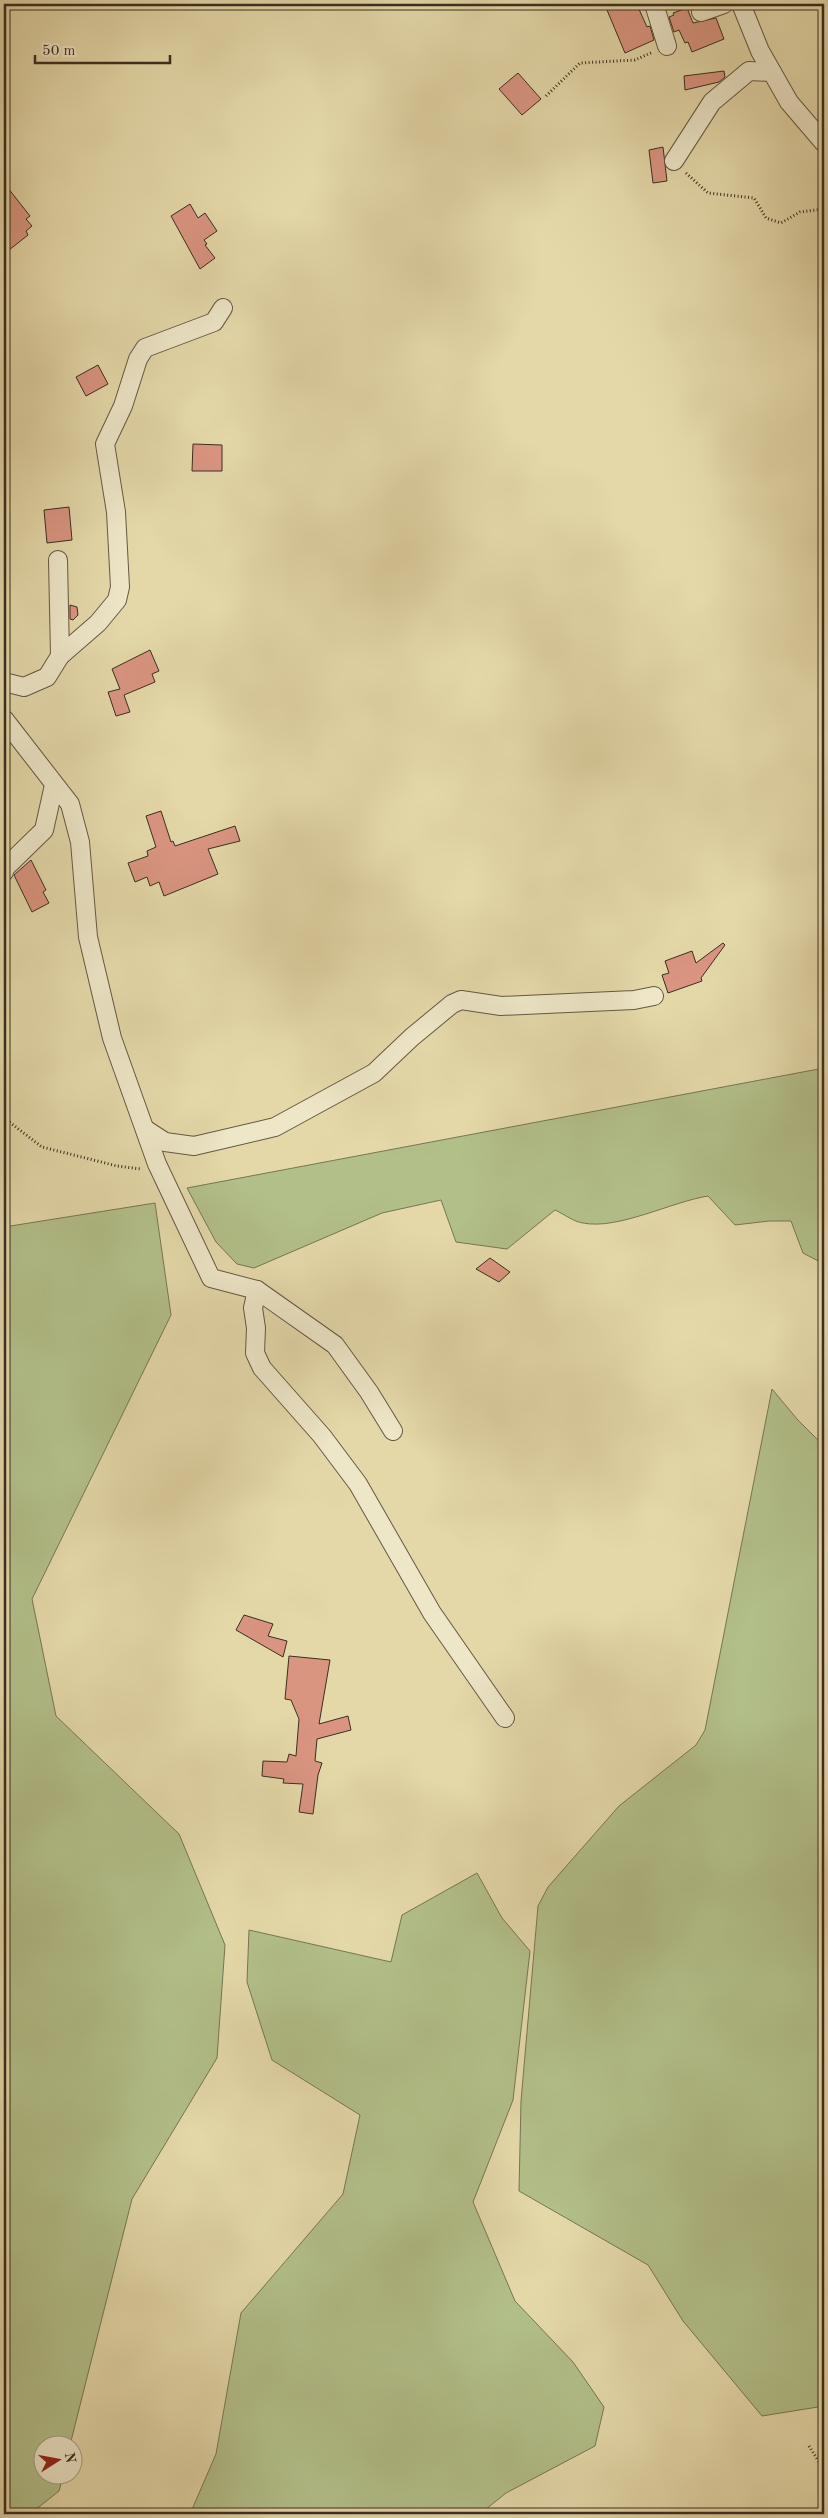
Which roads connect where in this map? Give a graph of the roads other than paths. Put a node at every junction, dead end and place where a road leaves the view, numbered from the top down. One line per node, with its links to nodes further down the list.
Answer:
1 (654, 4): 5 (street)
2 (724, 4): 4 (street)
3 (740, 4): 6 (street)
4 (701, 12)
5 (667, 46)
6 (772, 72): 7 (street); 8 (street)
7 (824, 143)
8 (674, 161)
9 (223, 308): 11 (street)
10 (58, 560): 11 (street)
11 (60, 656): 12 (street)
12 (4, 682)
13 (5, 724): 14 (street)
14 (54, 784): 15 (street); 17 (street)
15 (4, 872)
16 (654, 996): 17 (street)
17 (147, 1137): 18 (street)
18 (257, 1290): 19 (street); 20 (street)
19 (393, 1431)
20 (505, 1718)

